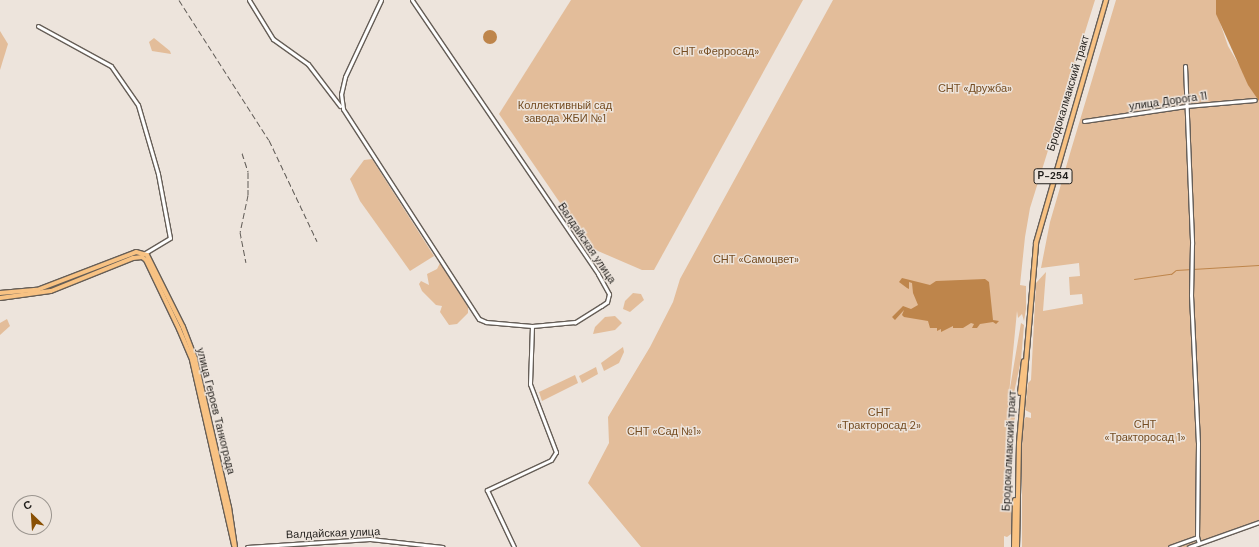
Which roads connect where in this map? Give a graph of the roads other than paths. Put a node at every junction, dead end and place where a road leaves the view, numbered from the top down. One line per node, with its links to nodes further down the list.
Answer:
1 (249, 0): 9 (street)
2 (412, 0): 14 (street, Валдайская улица)
3 (1106, 0): 22 (main road, Бродокалмакский тракт / Р-254)
4 (381, 1): 9 (street)
5 (38, 26): 11 (street)
6 (1185, 66): 8 (street)
7 (1255, 100): 8 (street, улица Дорога 11)
8 (1186, 106): 10 (street, улица Дорога 11); 16 (street)
9 (343, 109): 14 (street)
10 (1084, 121)
11 (143, 255): 12 (main road); 13 (main road); 18 (main road, улица Героев Танкограда)
12 (0, 293)
13 (0, 298)
14 (532, 326): 21 (street)
15 (1259, 522): 17 (street)
16 (1197, 537): 17 (street); 23 (street)
17 (1199, 543): 24 (street)
18 (235, 547)
19 (247, 547): 20 (street, Валдайская улица)
20 (443, 547)
21 (514, 547)
22 (1015, 547)
23 (1170, 547)
24 (1189, 547)

